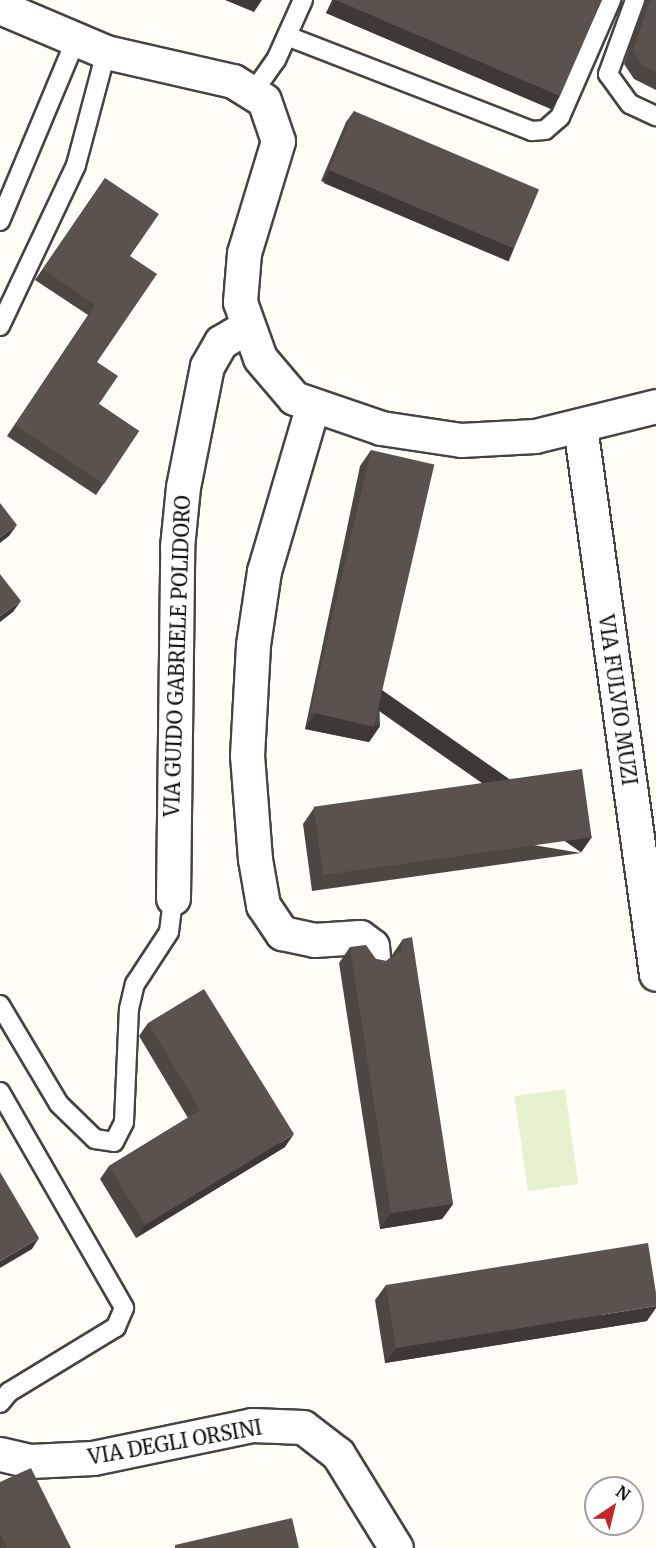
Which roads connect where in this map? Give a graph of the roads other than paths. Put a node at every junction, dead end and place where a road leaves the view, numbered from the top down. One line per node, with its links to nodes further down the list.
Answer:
1 (303, 0): 5 (lane)
2 (611, 0): 5 (lane)
3 (635, 0): 9 (lane)
4 (0, 7): 6 (street)
5 (287, 36): 8 (lane)
6 (76, 39): 7 (street); 10 (lane)
7 (106, 52): 8 (street); 11 (lane)
8 (254, 90): 12 (street)
9 (656, 116)
10 (0, 221)
11 (0, 326)
12 (246, 327): 14 (street); 16 (street, VIA GUIDO GABRIELE POLIDORO)
13 (656, 406): 15 (street)
14 (312, 408): 15 (street); 17 (street)
15 (580, 426): 18 (street, VIA FULVIO MUZI)
16 (173, 897): 19 (lane)
17 (373, 958)
18 (656, 974)
19 (0, 1005)
20 (0, 1092): 21 (lane)
21 (0, 1403)
22 (0, 1454): 23 (street, VIA DEGLI ORSINI)
23 (396, 1548)

